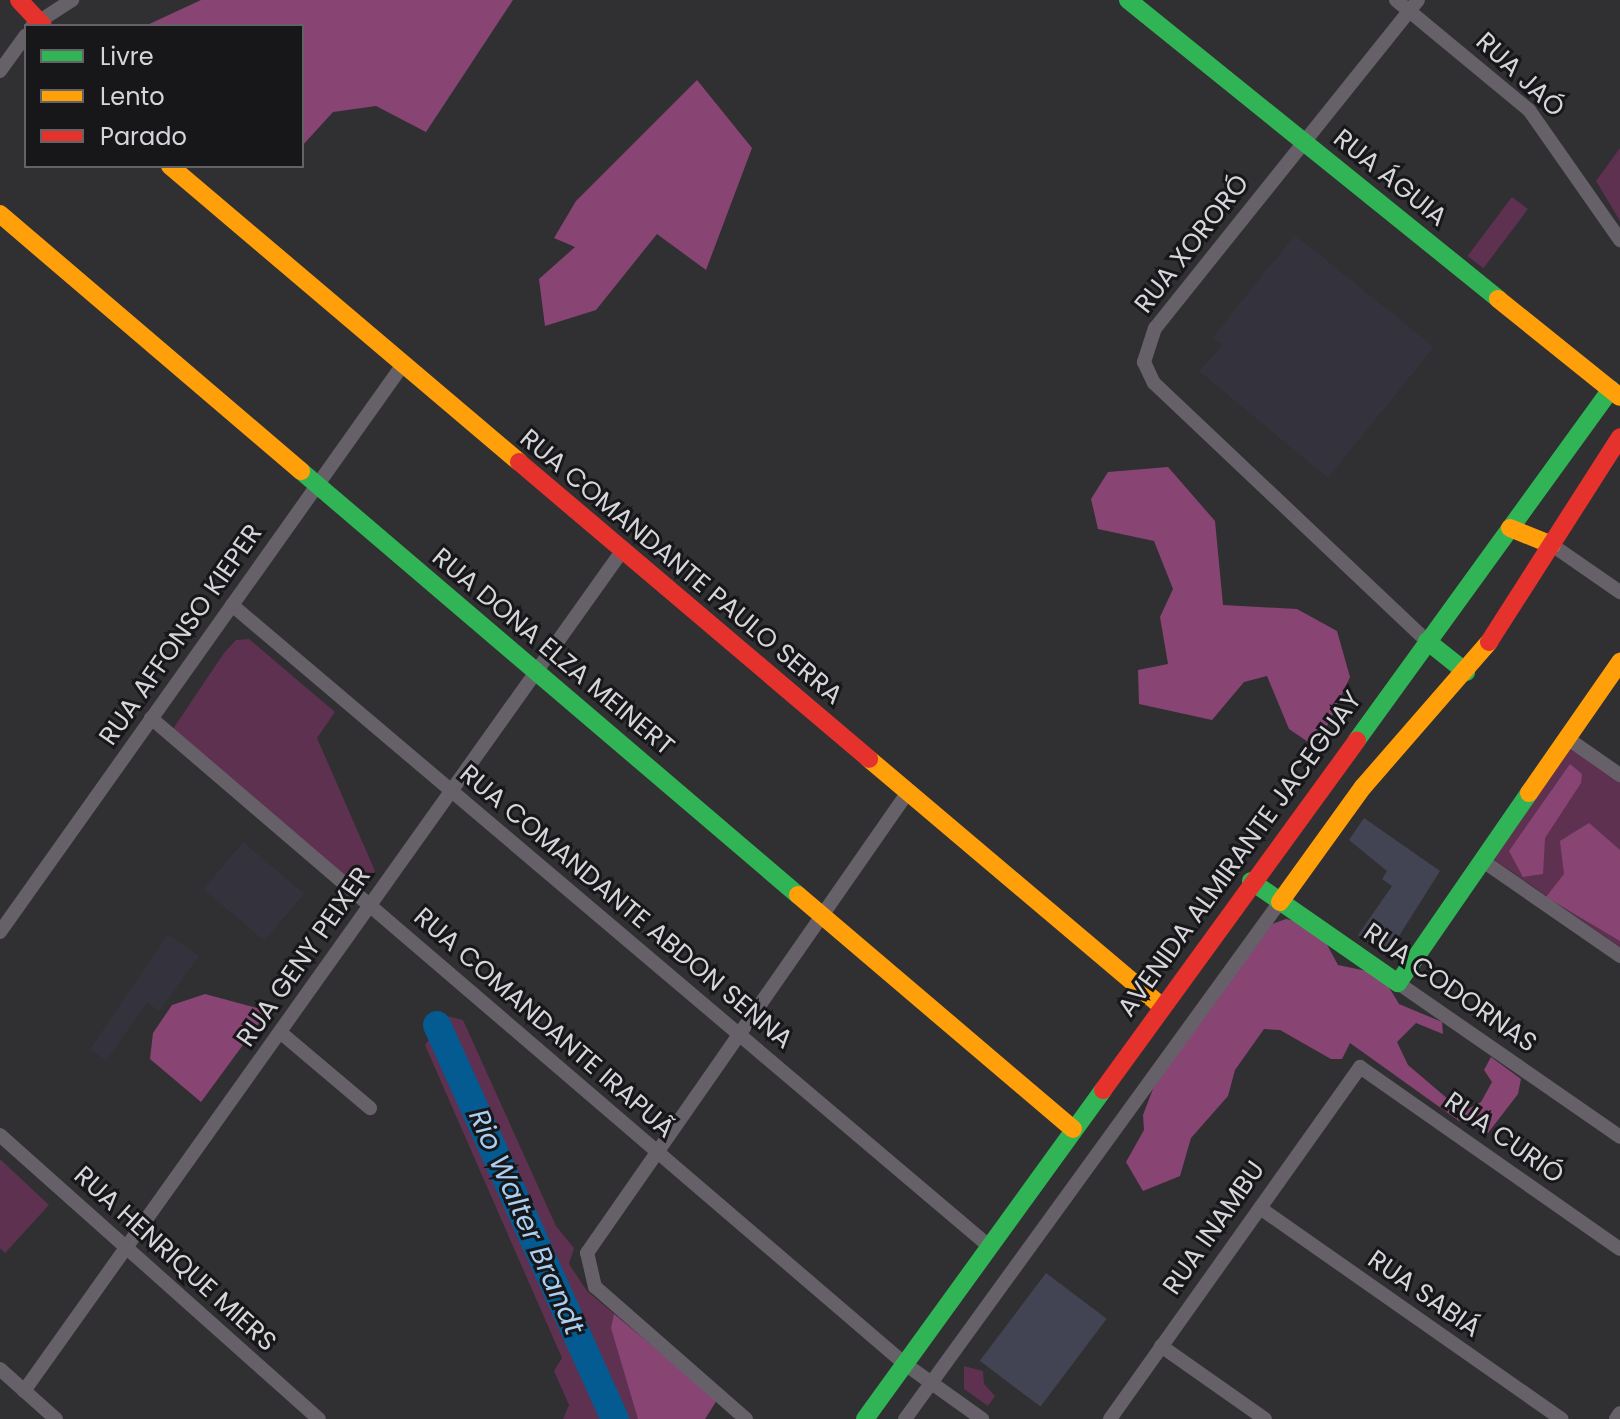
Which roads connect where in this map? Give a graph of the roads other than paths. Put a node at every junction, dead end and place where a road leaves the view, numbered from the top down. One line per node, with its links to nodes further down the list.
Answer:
1 (19, 0): 6 (street)
2 (72, 0): 7 (street)
3 (1128, 0): 10 (street, RUA ÁGUIA)
4 (1396, 0): 5 (street, RUA JAÓ)
5 (1414, 5): 10 (street, RUA XORORÓ); 13 (street, RUA JAÓ)
6 (34, 24)
7 (38, 24)
8 (24, 40): 9 (street)
9 (0, 71)
10 (1304, 142): 15 (street, RUA ÁGUIA); 23 (street, RUA XORORÓ)
11 (172, 168): 14 (street, RUA COMANDANTE PAULO SERRA)
12 (0, 214): 17 (street, RUA DONA ELZA MEINERT)
13 (1620, 240)
14 (402, 366): 17 (street, RUA AFFONSO KIEPER); 20 (street, RUA COMANDANTE PAULO SERRA)
15 (1617, 387): 18 (street, AVENIDA ALMIRANTE JACEGUAY)
16 (1620, 437): 19 (street)
17 (317, 485): 22 (street, RUA AFFONSO KIEPER); 25 (street, RUA DONA ELZA MEINERT)
18 (1510, 528): 19 (street); 23 (street, AVENIDA ALMIRANTE JACEGUAY)
19 (1552, 545): 21 (street); 26 (street)
20 (622, 551): 25 (street, RUA GENY PEIXER); 31 (street, RUA COMANDANTE PAULO SERRA)
21 (1620, 592)
22 (232, 605): 27 (street, RUA AFFONSO KIEPER); 30 (street, RUA COMANDANTE ABDON SENNA)
23 (1427, 641): 26 (street); 33 (street, AVENIDA ALMIRANTE JACEGUAY)
24 (1620, 662): 28 (street)
25 (537, 672): 30 (street, RUA GENY PEIXER); 36 (street, RUA DONA ELZA MEINERT)
26 (1466, 672): 34 (street)
27 (151, 718): 35 (street, RUA COMANDANTE IRAPUÃ); 37 (street, RUA AFFONSO KIEPER)
28 (1567, 738): 29 (street); 32 (street)
29 (1620, 775)
30 (451, 791): 35 (street, RUA GENY PEIXER); 42 (street, RUA COMANDANTE ABDON SENNA)
31 (908, 792): 36 (street); 40 (street, RUA COMANDANTE PAULO SERRA)
32 (1483, 861): 38 (street); 39 (street)
33 (1251, 881): 34 (street, RUA CODORNAS); 40 (street, AVENIDA ALMIRANTE JACEGUAY)
34 (1280, 902): 39 (street, RUA CODORNAS); 56 (street)
35 (370, 906): 41 (street, RUA GENY PEIXER); 48 (street, RUA COMANDANTE IRAPUÃ)
36 (822, 915): 42 (street); 45 (street, RUA DONA ELZA MEINERT)
37 (0, 932)
38 (1620, 956)
39 (1398, 983): 47 (street, RUA CODORNAS)
40 (1161, 1006): 45 (street, AVENIDA ALMIRANTE JACEGUAY)
41 (280, 1032): 44 (street); 51 (street, RUA GENY PEIXER)
42 (738, 1034): 48 (street); 50 (street, RUA COMANDANTE ABDON SENNA)
43 (1360, 1067): 49 (street, RUA INAMBU); 52 (street, RUA CURIÓ)
44 (370, 1108)
45 (1073, 1129): 50 (street, AVENIDA ALMIRANTE JACEGUAY)
46 (0, 1135): 51 (street, RUA HENRIQUE MIERS)
47 (1620, 1137)
48 (656, 1151): 54 (street, RUA COMANDANTE IRAPUÃ); 61 (street)
49 (1260, 1208): 53 (street, RUA INAMBU); 68 (street, RUA SABIÁ)
50 (989, 1246): 54 (street, AVENIDA ALMIRANTE JACEGUAY)
51 (127, 1248): 57 (street, RUA GENY PEIXER); 60 (street, RUA HENRIQUE MIERS)
52 (1620, 1249)
53 (1161, 1346): 66 (street, RUA INAMBU); 67 (street)
54 (905, 1364): 56 (street, RUA COMANDANTE IRAPUÃ); 62 (street, AVENIDA ALMIRANTE JACEGUAY); 63 (street, AVENIDA ALMIRANTE JACEGUAY)
55 (0, 1369): 57 (street)
56 (931, 1383): 64 (street); 65 (street, RUA COMANDANTE IRAPUÃ)
57 (24, 1391): 59 (street)
58 (1620, 1413): 69 (street)
59 (56, 1419)
60 (319, 1419)
61 (746, 1419)
62 (865, 1419)
63 (877, 1419)
64 (905, 1419)
65 (982, 1419)
66 (1110, 1419)
67 (1265, 1419)
68 (1561, 1419)
69 (1616, 1419)

